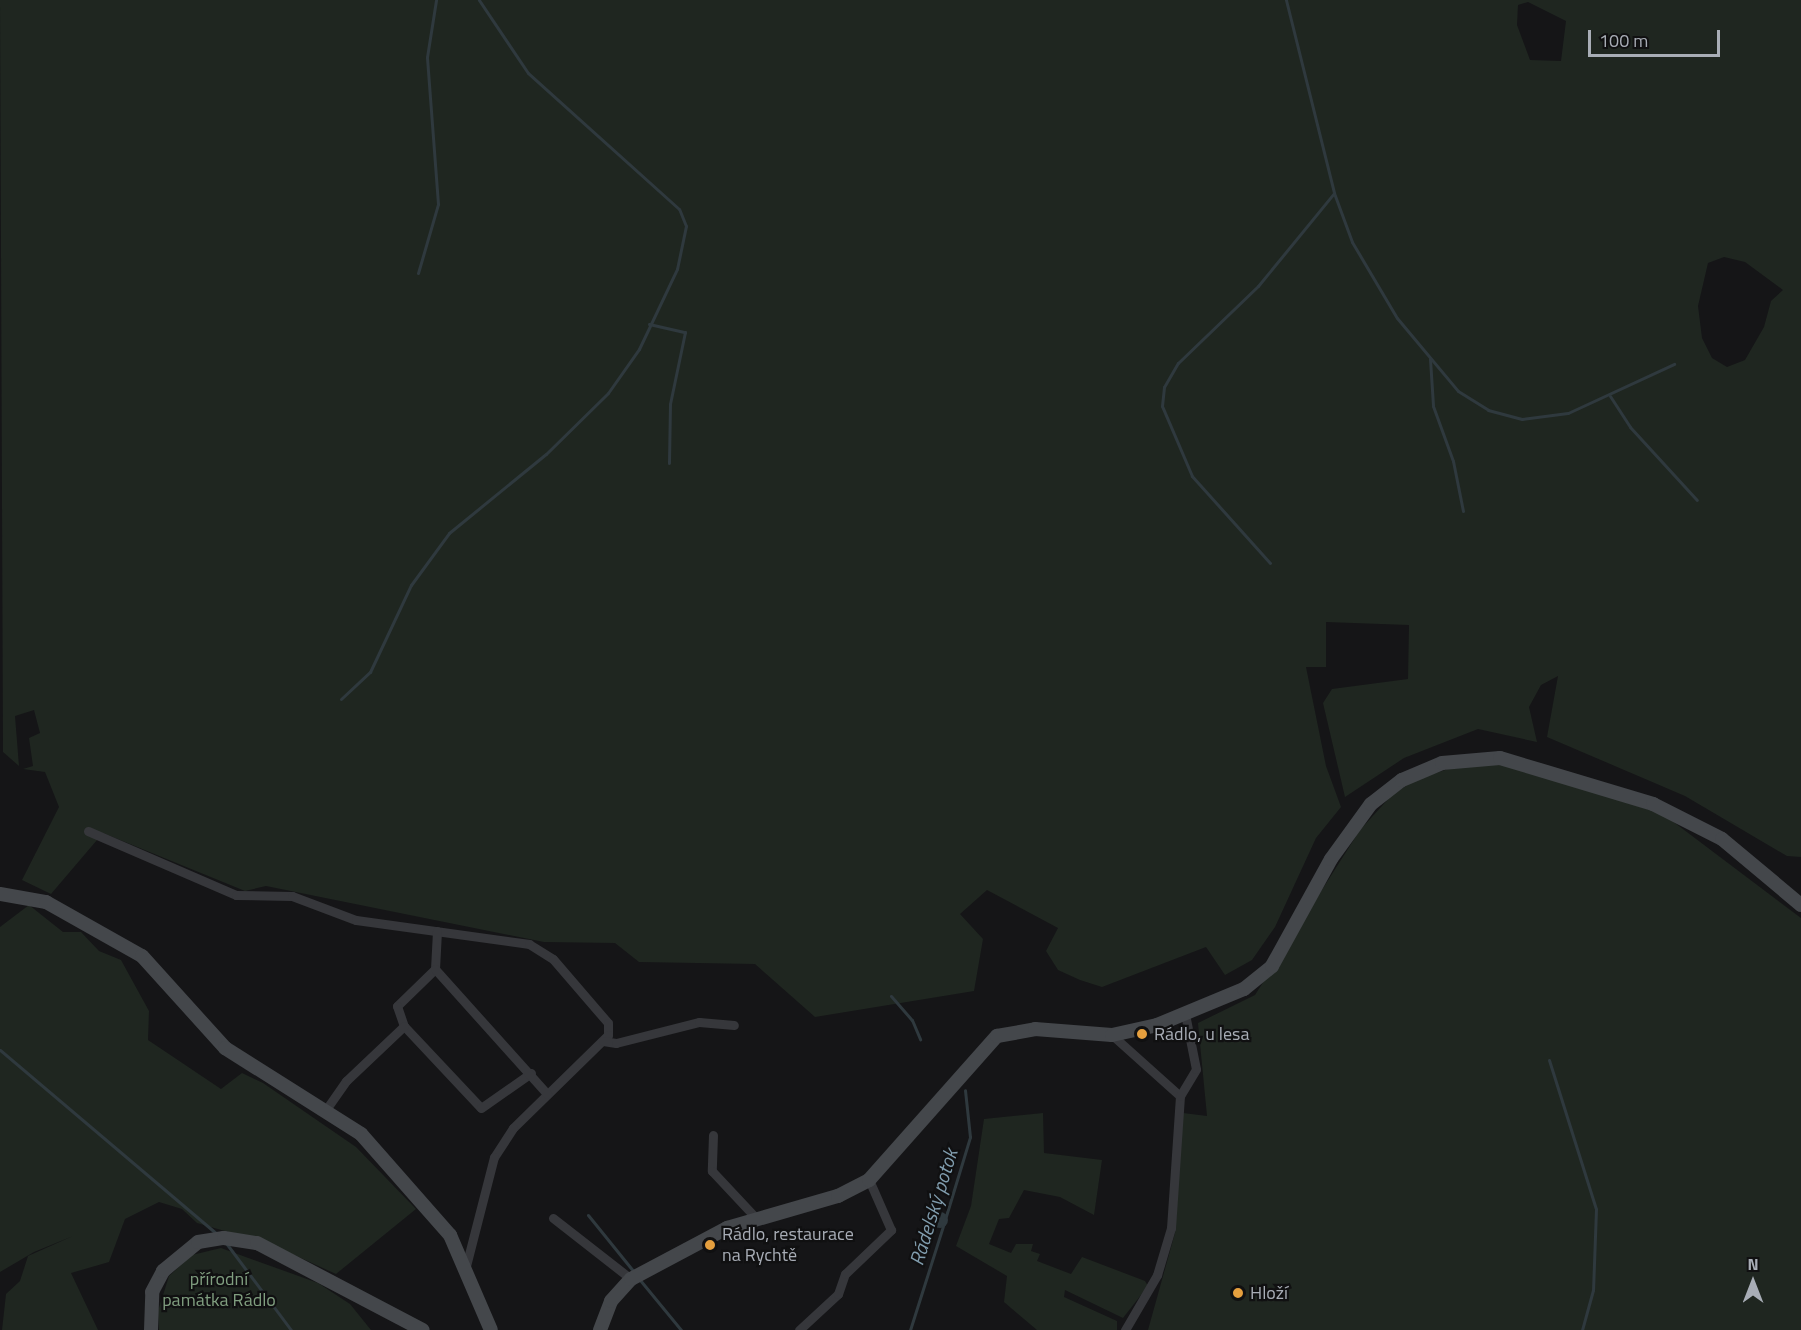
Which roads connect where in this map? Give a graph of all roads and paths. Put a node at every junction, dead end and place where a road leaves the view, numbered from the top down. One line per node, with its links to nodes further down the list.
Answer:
1 (88, 831): 4 (street)
2 (0, 894): 14 (street)
3 (1799, 902): 6 (street)
4 (437, 932): 5 (street); 10 (street)
5 (435, 969): 8 (street); 11 (street)
6 (1185, 1014): 9 (street); 13 (street)
7 (734, 1025): 10 (street)
8 (404, 1026): 11 (street); 14 (street)
9 (1112, 1035): 13 (street); 16 (street)
10 (603, 1041): 12 (street)
11 (531, 1073): 12 (street)
12 (547, 1094): 19 (street)
13 (1180, 1096): 26 (street)
14 (325, 1112): 19 (street)
15 (714, 1135): 17 (street)
16 (869, 1180): 17 (street); 25 (street)
17 (755, 1217): 20 (street)
18 (553, 1218): 20 (street)
19 (466, 1266): 23 (street)
20 (632, 1279): 24 (street)
21 (151, 1330): 22 (street)
22 (423, 1330)
23 (491, 1330)
24 (600, 1330)
25 (799, 1330)
26 (1125, 1330)

